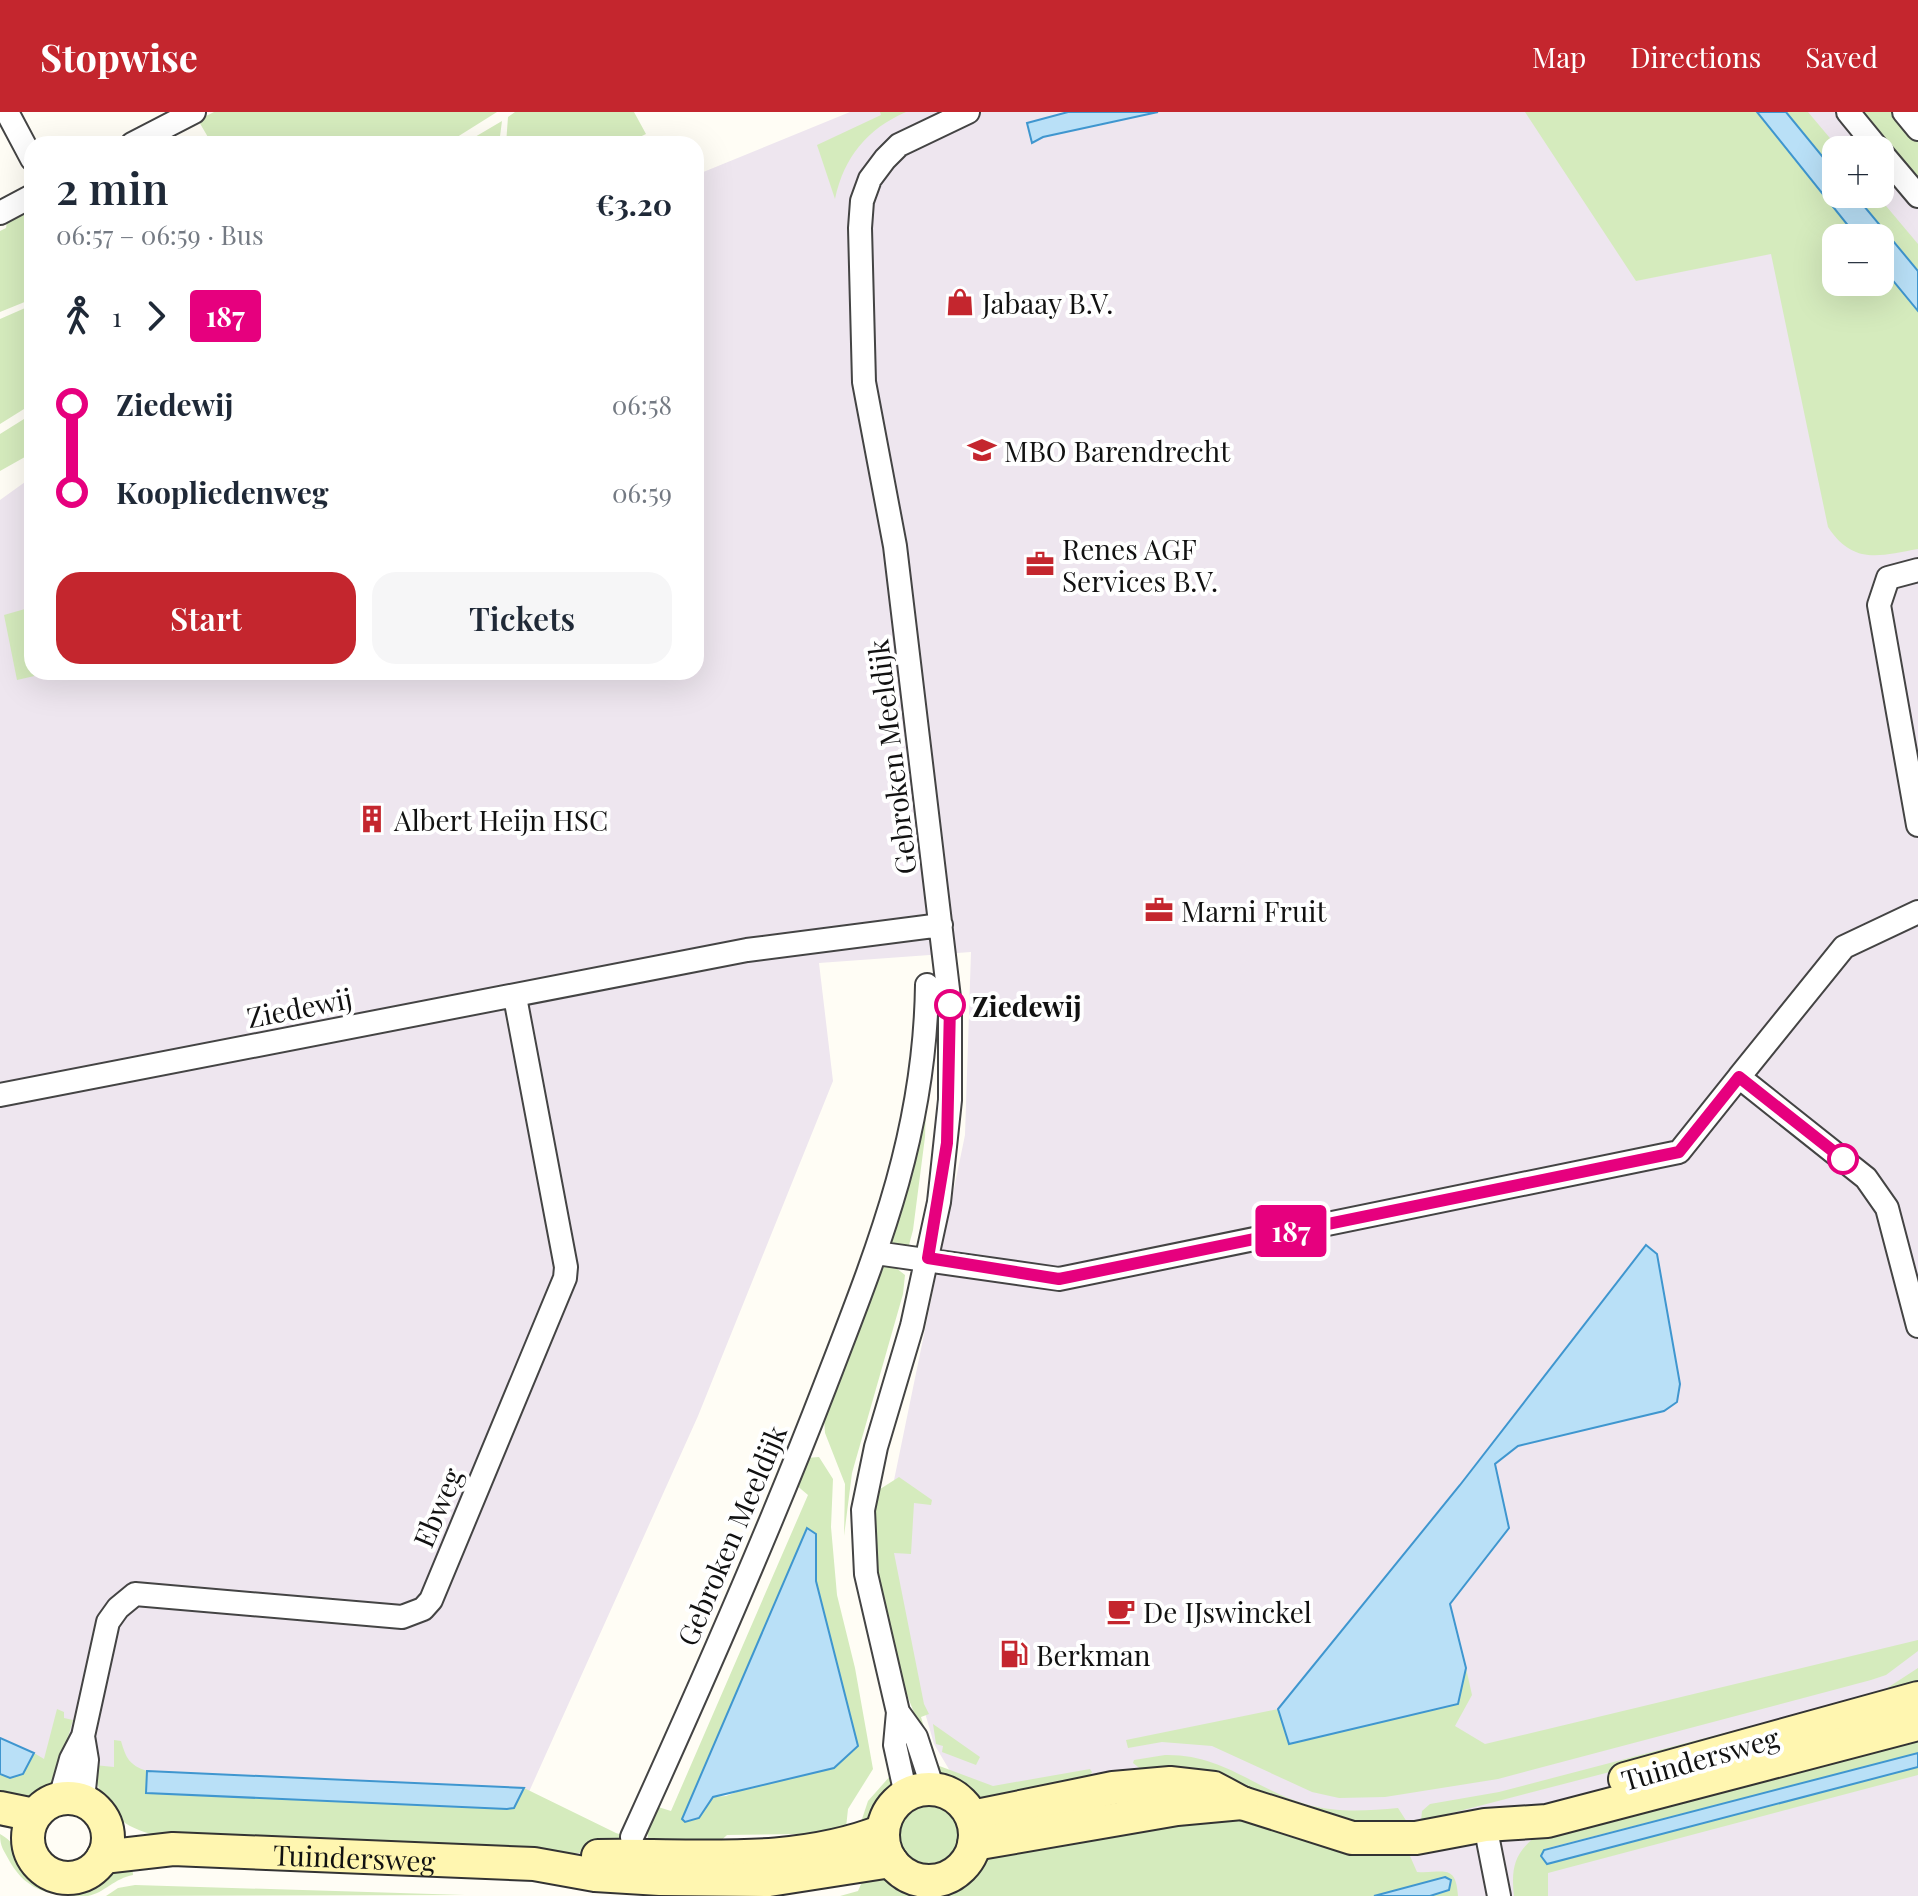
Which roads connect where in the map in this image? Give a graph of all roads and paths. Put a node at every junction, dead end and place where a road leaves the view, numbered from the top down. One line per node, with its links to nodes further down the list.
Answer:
1 (7, 112): 9 (street)
2 (194, 112): 7 (street)
3 (968, 112): 17 (street, Gebroken Meeldijk)
4 (1848, 112): 8 (street)
5 (1904, 112): 6 (street)
6 (1918, 129)
7 (148, 136)
8 (1868, 136)
9 (24, 144)
10 (1894, 167): 11 (street)
11 (1918, 196)
12 (24, 200): 13 (street)
13 (0, 213)
14 (1918, 570): 15 (street)
15 (1918, 825)
16 (1918, 912): 20 (street)
17 (941, 925): 19 (street, Ziedewij); 23 (street, Gebroken Meeldijk)
18 (927, 985): 22 (street, Gebroken Meeldijk)
19 (515, 997): 21 (street, Ziedewij); 29 (street, Ebweg)
20 (1739, 1077): 23 (street); 24 (street)
21 (0, 1095)
22 (876, 1253): 23 (street); 32 (street, Gebroken Meeldijk)
23 (928, 1258): 27 (street, Gebroken Meeldijk)
24 (1918, 1326)
25 (1918, 1698): 30 (main road, Tuindersweg)
26 (1918, 1724): 30 (main road, Tuindersweg)
27 (920, 1792): 31 (main road); 34 (main road)
28 (0, 1808): 29 (main road)
29 (41, 1815): 33 (main road); 33 (main road)
30 (1485, 1825): 31 (main road, Tuindersweg); 36 (street)
31 (973, 1830): 34 (main road)
32 (632, 1837)
33 (105, 1844): 35 (main road, Tuindersweg)
34 (887, 1846): 35 (main road, Tuindersweg)
35 (660, 1876)
36 (1499, 1896)

